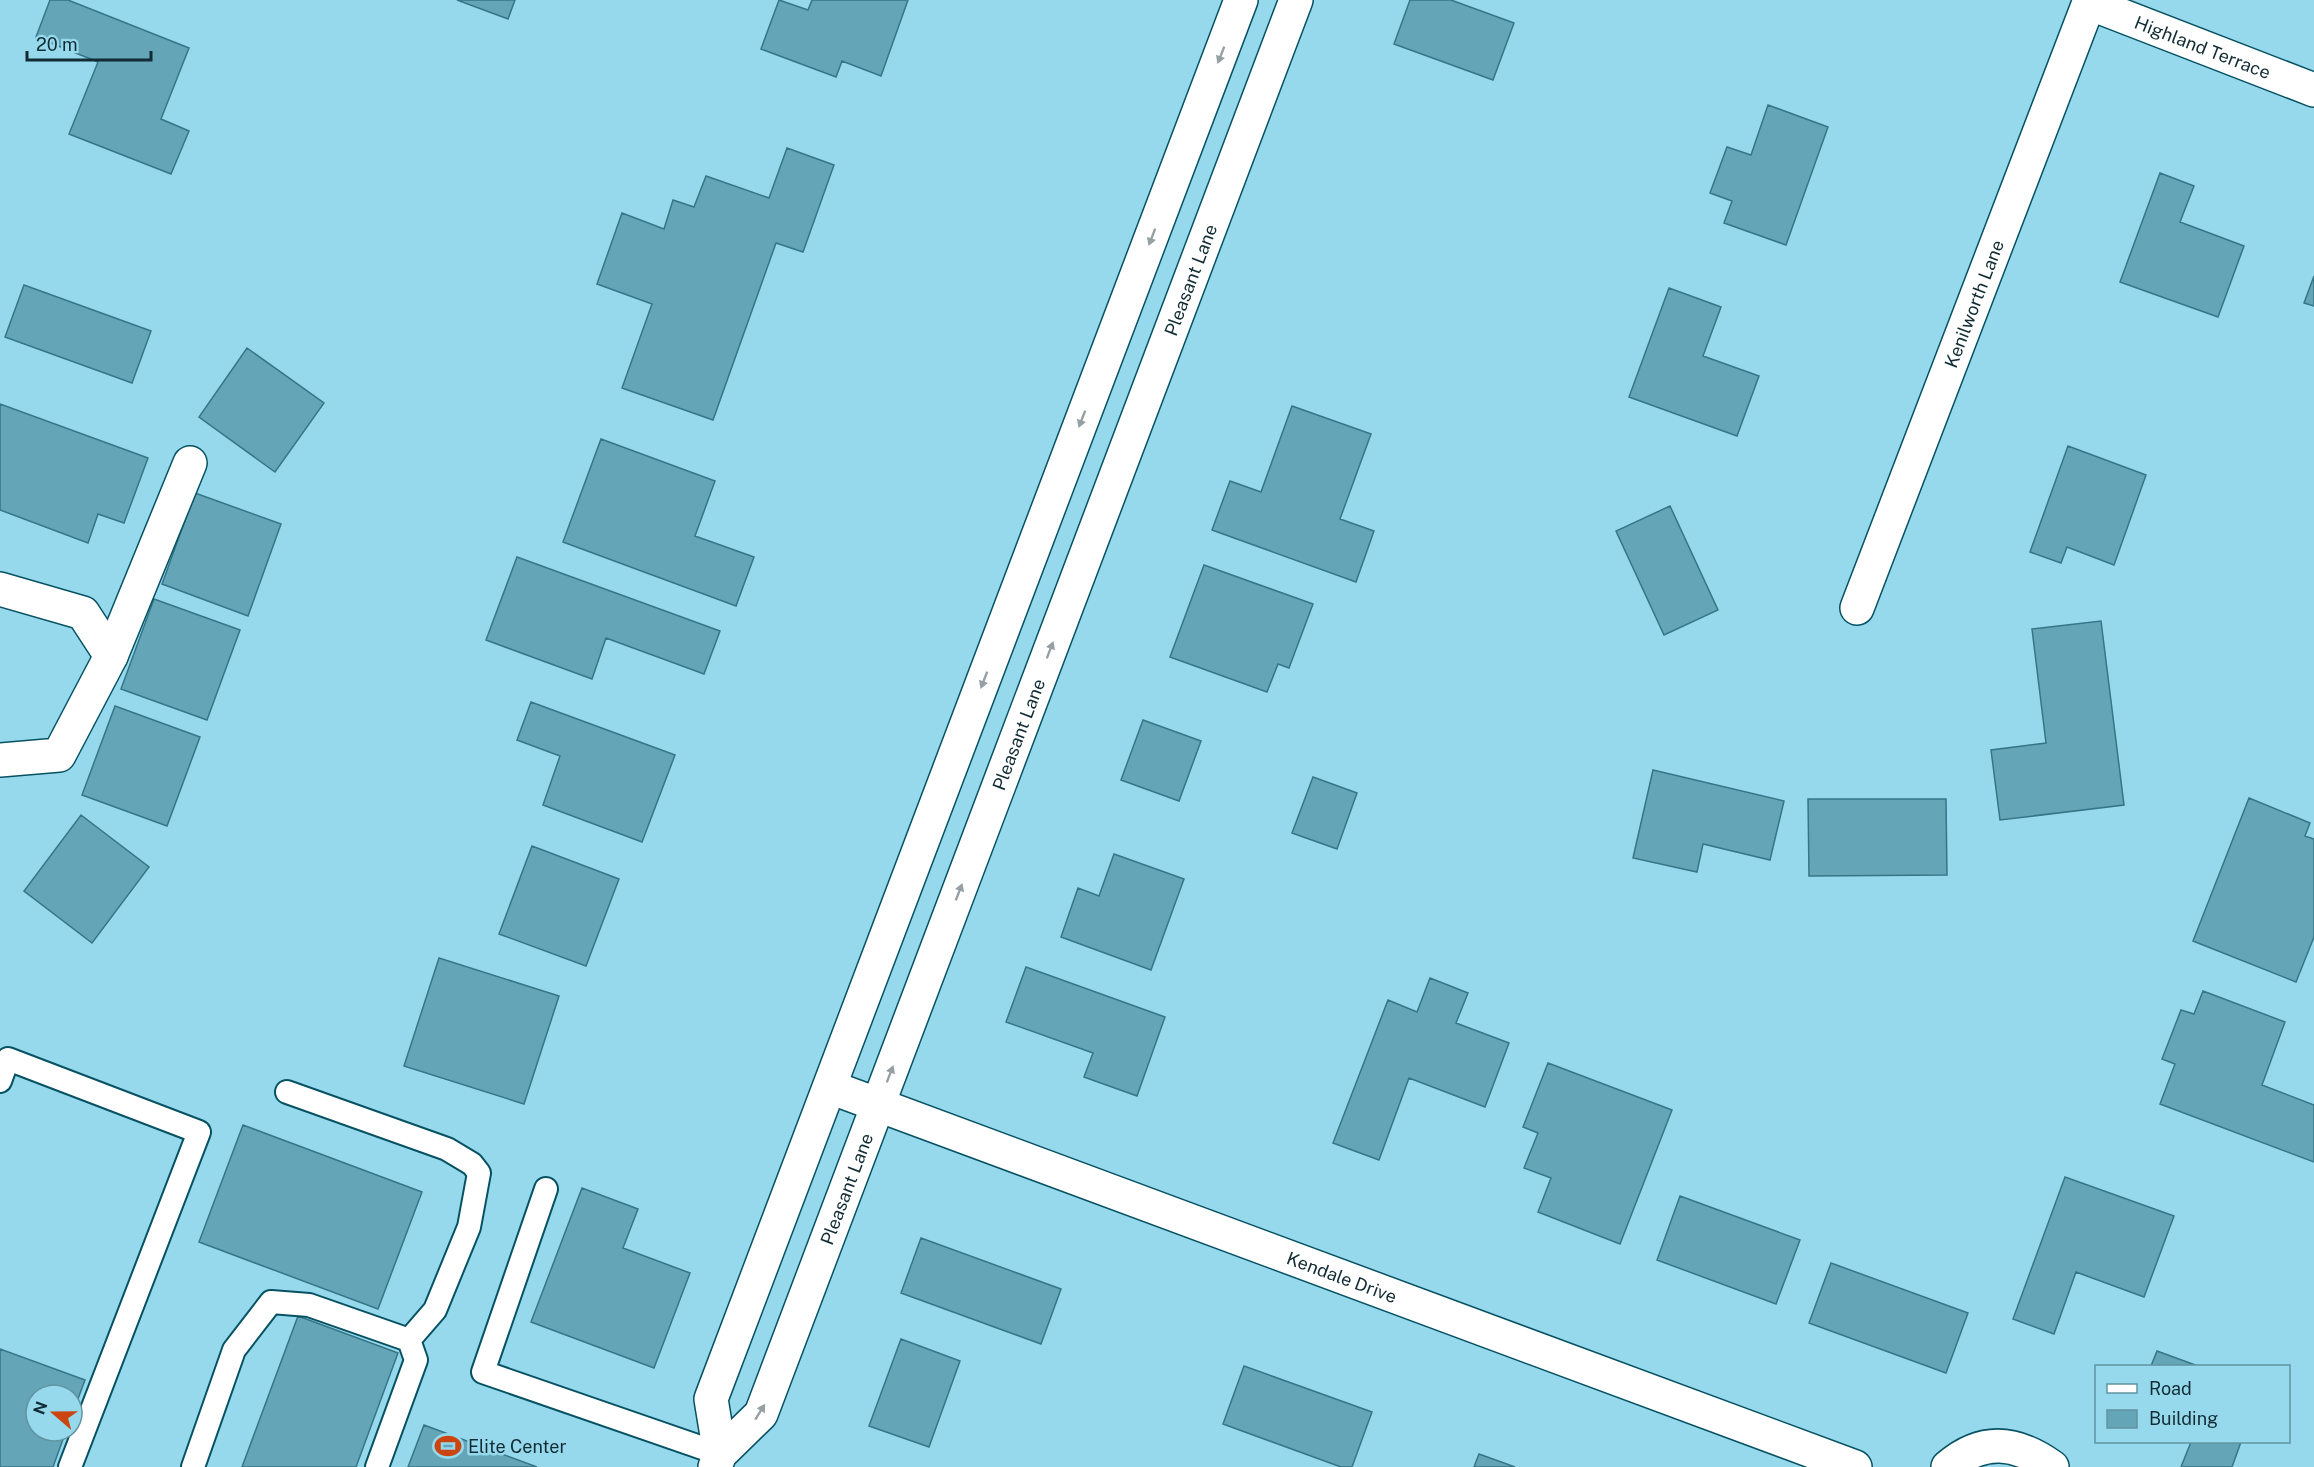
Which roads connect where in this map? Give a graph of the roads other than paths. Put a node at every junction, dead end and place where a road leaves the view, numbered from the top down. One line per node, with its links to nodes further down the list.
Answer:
1 (1241, 0): 5 (street, one-way to 5)
2 (1296, 0): 6 (street, Pleasant Lane)
3 (2090, 2): 4 (street, Highland Terrace); 9 (street, Kenilworth Lane)
4 (2314, 90)
5 (1196, 121): 6 (street); 13 (street, one-way to 13)
6 (1243, 138): 15 (street, Pleasant Lane, one-way to 6)
7 (190, 463): 10 (street)
8 (0, 589): 10 (street)
9 (1857, 608)
10 (111, 656): 11 (street)
11 (0, 760)
12 (0, 1081): 19 (lane)
13 (830, 1087): 15 (street, Kendale Drive); 18 (street)
14 (287, 1092): 17 (lane)
15 (879, 1104): 18 (street, Pleasant Lane, one-way to 15); 22 (street, Kendale Drive)
16 (546, 1189): 18 (lane)
17 (409, 1340): 20 (lane); 21 (lane)
18 (718, 1461)
19 (70, 1467)
20 (193, 1467)
21 (377, 1467)
22 (1855, 1467)
23 (1948, 1467): 24 (street)
24 (2052, 1467)

